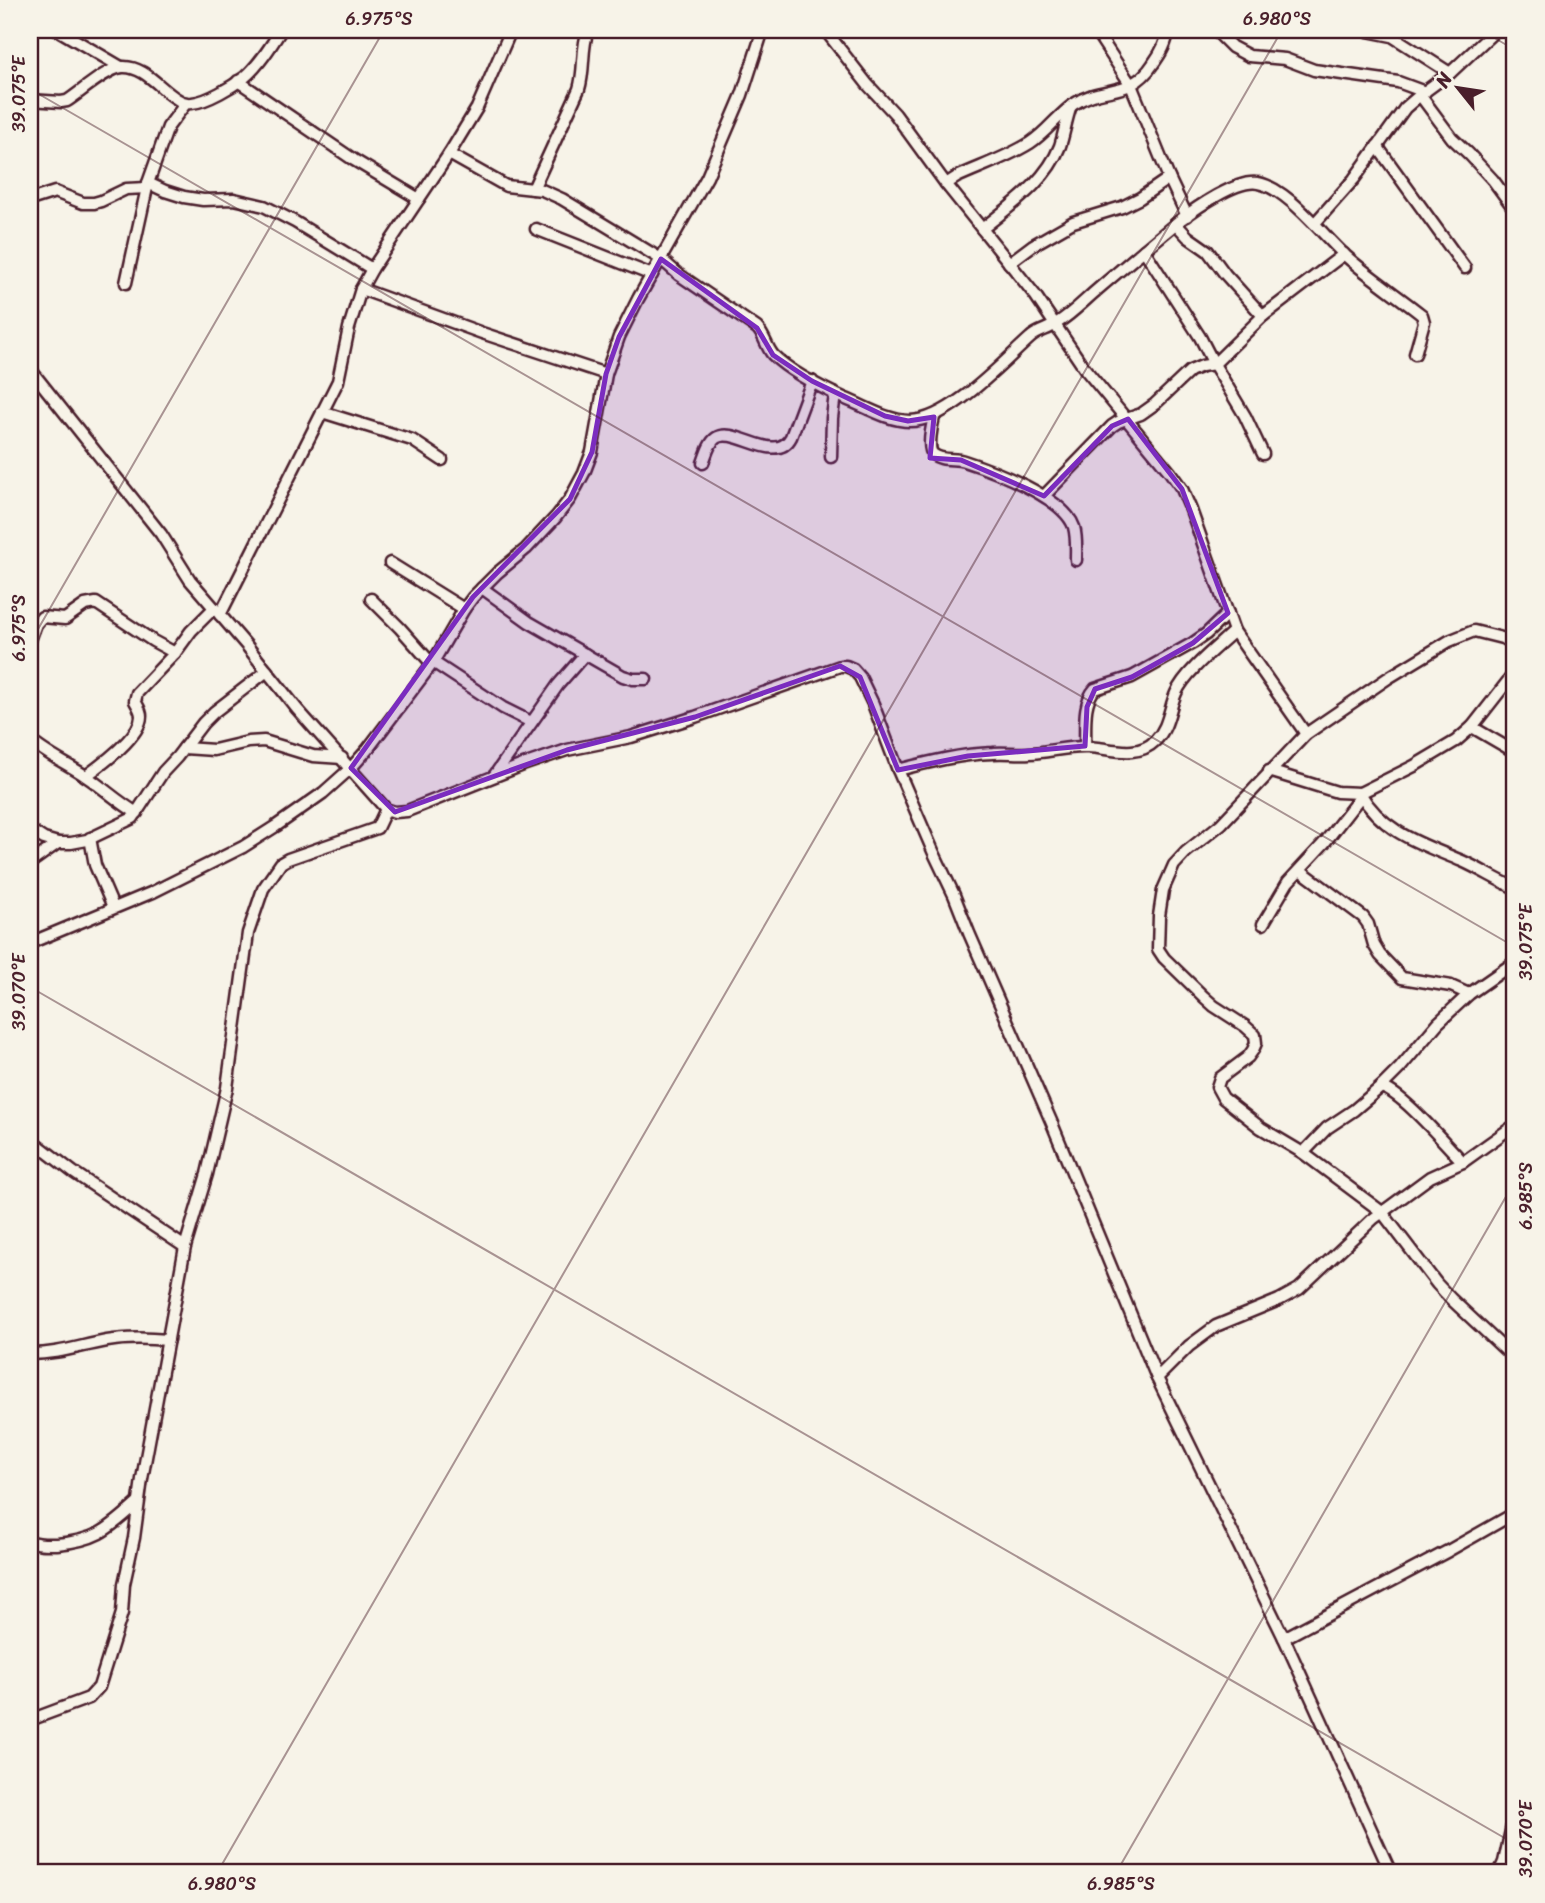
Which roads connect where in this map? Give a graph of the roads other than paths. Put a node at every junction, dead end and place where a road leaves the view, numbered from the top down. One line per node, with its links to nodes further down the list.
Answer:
1 (58, 30): 13 (street)
2 (83, 30): 13 (street)
3 (281, 30): 16 (street)
4 (511, 30): 23 (street)
5 (588, 30): 27 (street)
6 (763, 30): 38 (street)
7 (825, 30): 25 (street)
8 (1095, 30): 17 (street)
9 (1168, 30): 17 (street)
10 (1215, 30): 18 (street)
11 (1362, 30): 15 (street)
12 (1496, 30): 15 (street)
13 (76, 40): 14 (street)
14 (121, 67): 19 (street); 20 (street)
15 (1450, 74): 18 (street)
16 (238, 81): 20 (street); 28 (street)
17 (1131, 85): 21 (street); 24 (street)
18 (1423, 94): 22 (street); 30 (street)
19 (30, 100)
20 (186, 103): 26 (street)
21 (1070, 108): 25 (street); 35 (street)
22 (1377, 146): 32 (street); 40 (street)
23 (449, 154): 27 (street); 28 (street)
24 (1169, 178): 31 (street); 39 (street)
25 (946, 184): 35 (street)
26 (148, 186): 29 (street); 41 (street); 43 (street)
27 (533, 189): 38 (street)
28 (419, 198): 41 (street)
29 (30, 200)
30 (1515, 210)
31 (1187, 215): 32 (street); 33 (street)
32 (1315, 223): 37 (street)
33 (1176, 224): 36 (street); 45 (street)
34 (536, 229): 42 (street)
35 (982, 229): 39 (street)
36 (1143, 250): 46 (street); 48 (street)
37 (1344, 254): 45 (street); 47 (street)
38 (662, 259): 42 (street); 51 (street)
39 (1009, 263): 46 (street)
40 (1465, 268)
41 (372, 269): 44 (street)
42 (652, 275): 50 (street)
43 (126, 283)
44 (362, 289): 50 (street); 53 (street)
45 (1264, 316): 48 (street)
46 (1055, 325): 54 (street); 55 (street)
47 (1415, 354)
48 (1214, 364): 55 (street); 56 (street)
49 (30, 369): 66 (street)
50 (606, 374): 63 (street)
51 (812, 381): 52 (street); 59 (street)
52 (835, 394): 54 (street); 57 (street)
53 (322, 412): 58 (street); 66 (street)
54 (934, 417): 60 (street)
55 (1128, 419): 60 (street); 67 (street)
56 (1263, 454)
57 (831, 457)
58 (442, 460)
59 (703, 463)
60 (1044, 496): 61 (street)
61 (1076, 560)
62 (390, 563): 65 (street)
63 (482, 588): 65 (street); 72 (street)
64 (372, 599): 73 (street)
65 (464, 609): 73 (street)
66 (217, 611): 71 (street); 74 (street)
67 (1228, 613): 68 (street); 81 (street)
68 (1234, 631): 79 (street); 81 (street)
69 (30, 639): 71 (street)
70 (1515, 643): 79 (street)
71 (175, 653): 88 (street)
72 (585, 654): 76 (street); 77 (street)
73 (432, 663): 77 (street); 85 (street)
74 (267, 671): 82 (street); 84 (street)
75 (1515, 672): 78 (street)
76 (646, 679)
77 (531, 722): 89 (street)
78 (1472, 727): 83 (street); 90 (street)
79 (1306, 734): 87 (street)
80 (30, 740): 88 (street)
81 (1085, 746): 86 (street)
82 (184, 748): 84 (street); 92 (street)
83 (1515, 752)
84 (342, 758): 85 (street)
85 (351, 768): 91 (street); 99 (street)
86 (898, 770): 89 (street); 114 (street)
87 (1269, 771): 90 (street); 107 (street)
88 (86, 776): 92 (street)
89 (494, 776): 91 (street)
90 (1360, 795): 97 (street); 98 (street)
91 (386, 809): 110 (street)
92 (138, 813): 94 (street)
93 (30, 830): 95 (street)
94 (90, 838): 95 (street); 99 (street)
95 (58, 843): 96 (street)
96 (30, 863)
97 (1300, 870): 100 (street); 103 (street)
98 (1515, 888)
99 (113, 907): 101 (street)
100 (1263, 924)
101 (30, 943)
102 (1515, 962): 103 (street)
103 (1469, 994): 104 (street)
104 (1381, 1087): 107 (street); 108 (street)
105 (1515, 1125): 108 (street)
106 (30, 1139): 110 (street)
107 (1303, 1153): 109 (street)
108 (1463, 1162): 109 (street)
109 (1382, 1212): 113 (street); 114 (street)
110 (186, 1247): 111 (street)
111 (168, 1340): 112 (street); 115 (street)
112 (30, 1354)
113 (1515, 1359)
114 (1157, 1378): 118 (street)
115 (138, 1503): 117 (street); 119 (street)
116 (1515, 1513): 118 (street)
117 (30, 1541)
118 (1284, 1638): 121 (street)
119 (30, 1720)
120 (1515, 1812): 122 (street)
121 (1391, 1873)
122 (1499, 1873)

